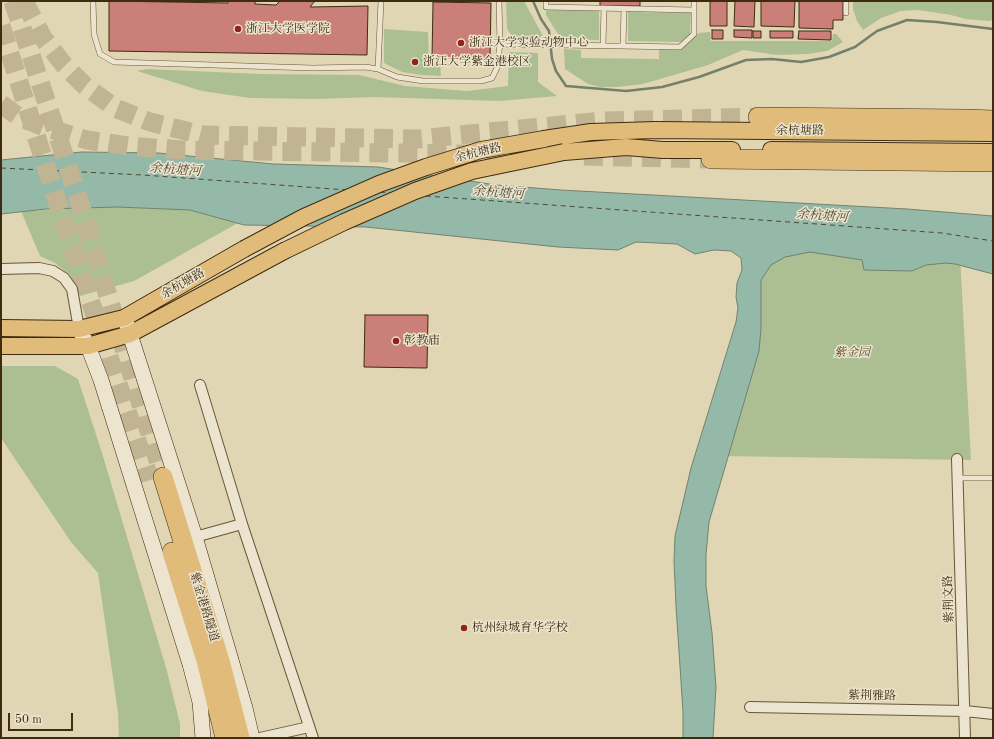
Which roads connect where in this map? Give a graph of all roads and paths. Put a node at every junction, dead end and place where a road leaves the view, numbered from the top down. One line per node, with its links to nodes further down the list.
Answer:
1 (93, 1): 14 (lane)
2 (381, 1): 14 (lane)
3 (499, 1): 11 (lane)
4 (546, 1): 7 (lane)
5 (694, 1): 9 (lane)
6 (846, 1): 10 (lane)
7 (604, 8): 8 (lane); 12 (lane)
8 (624, 9): 9 (lane); 13 (lane)
9 (694, 10): 13 (lane)
10 (846, 13)
11 (500, 44): 12 (lane); 14 (lane)
12 (603, 45): 13 (lane)
13 (623, 46)
14 (378, 69)
15 (758, 117): 16 (highway)
16 (993, 120)
17 (993, 133): 22 (main road, 余杭塘路, bridge)
18 (993, 152): 25 (main road, 余杭塘路, bridge)
19 (711, 159): 20 (highway)
20 (993, 162)
21 (1, 268): 24 (street)
22 (124, 318): 24 (main road, 余杭塘路); 25 (main road)
23 (1, 328): 24 (main road, 余杭塘路)
24 (79, 329): 27 (main road)
25 (130, 334): 27 (main road, 余杭塘路); 33 (main road)
26 (1, 346): 27 (main road, 余杭塘路)
27 (88, 346): 39 (main road)
28 (200, 385): 32 (street)
29 (957, 459): 30 (street, 紫荆文路)
30 (958, 478): 31 (lane); 36 (street, 紫荆文路)
31 (993, 478)
32 (242, 524): 33 (street); 38 (street)
33 (195, 536): 43 (main road)
34 (216, 699): 40 (highway); 41 (highway, 紫金港路隧道); 42 (highway, 紫金港路隧道)
35 (750, 708): 36 (street, 紫荆雅路)
36 (965, 711): 37 (street, 紫荆雅路); 46 (street, 紫荆文路)
37 (993, 714)
38 (309, 726): 44 (street); 45 (street)
39 (202, 738)
40 (217, 738)
41 (225, 738)
42 (240, 738)
43 (252, 738)
44 (260, 738)
45 (312, 738)
46 (965, 738)

